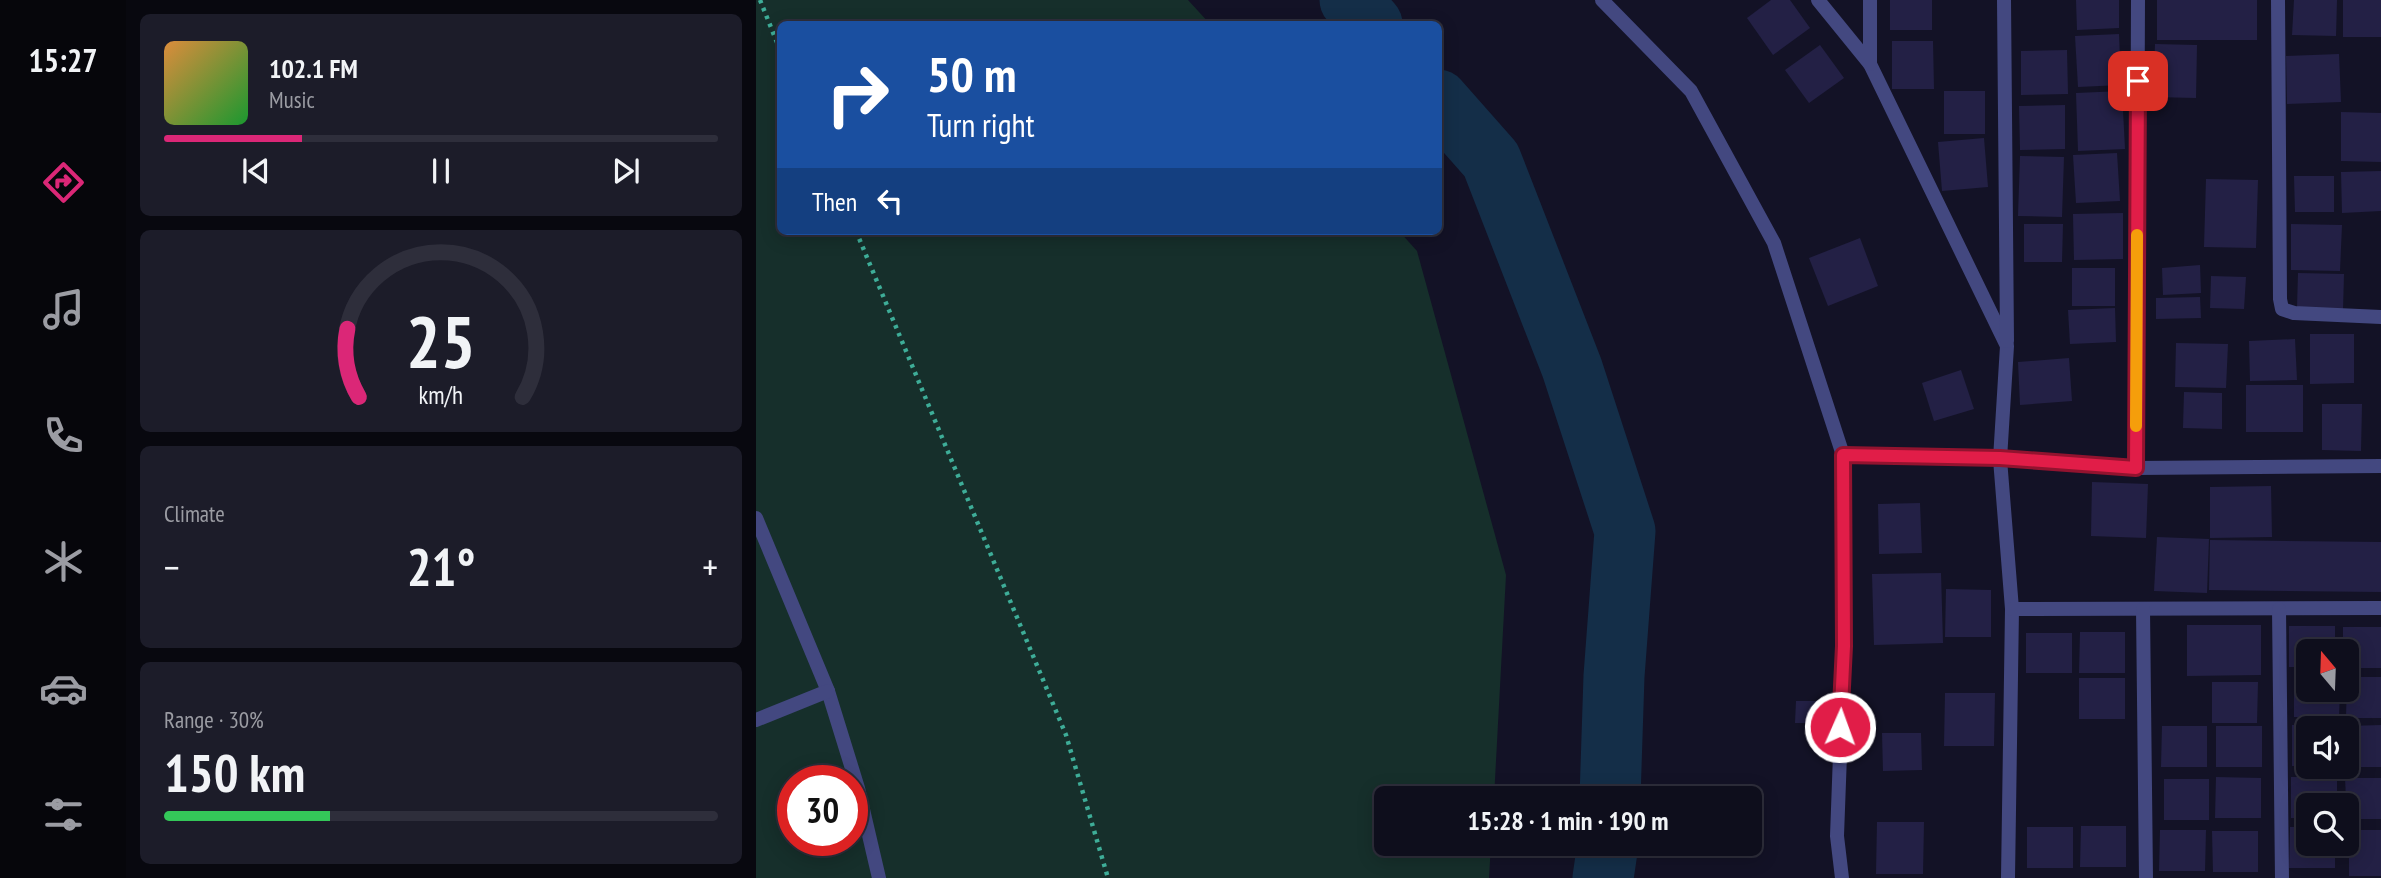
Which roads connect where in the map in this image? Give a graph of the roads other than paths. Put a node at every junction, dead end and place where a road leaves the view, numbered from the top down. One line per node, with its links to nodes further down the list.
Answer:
1 (1602, 0): 10 (street)
2 (1818, 0): 7 (street)
3 (1870, 0): 7 (street)
4 (2004, 0): 9 (street)
5 (2138, 0): 13 (street)
6 (2278, 0): 8 (street)
7 (1870, 64): 9 (street)
8 (2381, 317)
9 (2007, 346): 11 (street)
10 (1843, 455): 11 (street); 22 (street)
11 (2000, 458): 13 (street); 17 (street)
12 (2381, 466): 13 (street)
13 (2136, 468)
14 (756, 518): 19 (street)
15 (2279, 608): 16 (street); 18 (street); 25 (street)
16 (2381, 608)
17 (2012, 609): 18 (street); 23 (street)
18 (2143, 609): 24 (street)
19 (828, 691): 20 (street); 21 (street)
20 (756, 720)
21 (879, 878)
22 (1842, 878)
23 (2008, 878)
24 (2146, 878)
25 (2282, 878)

